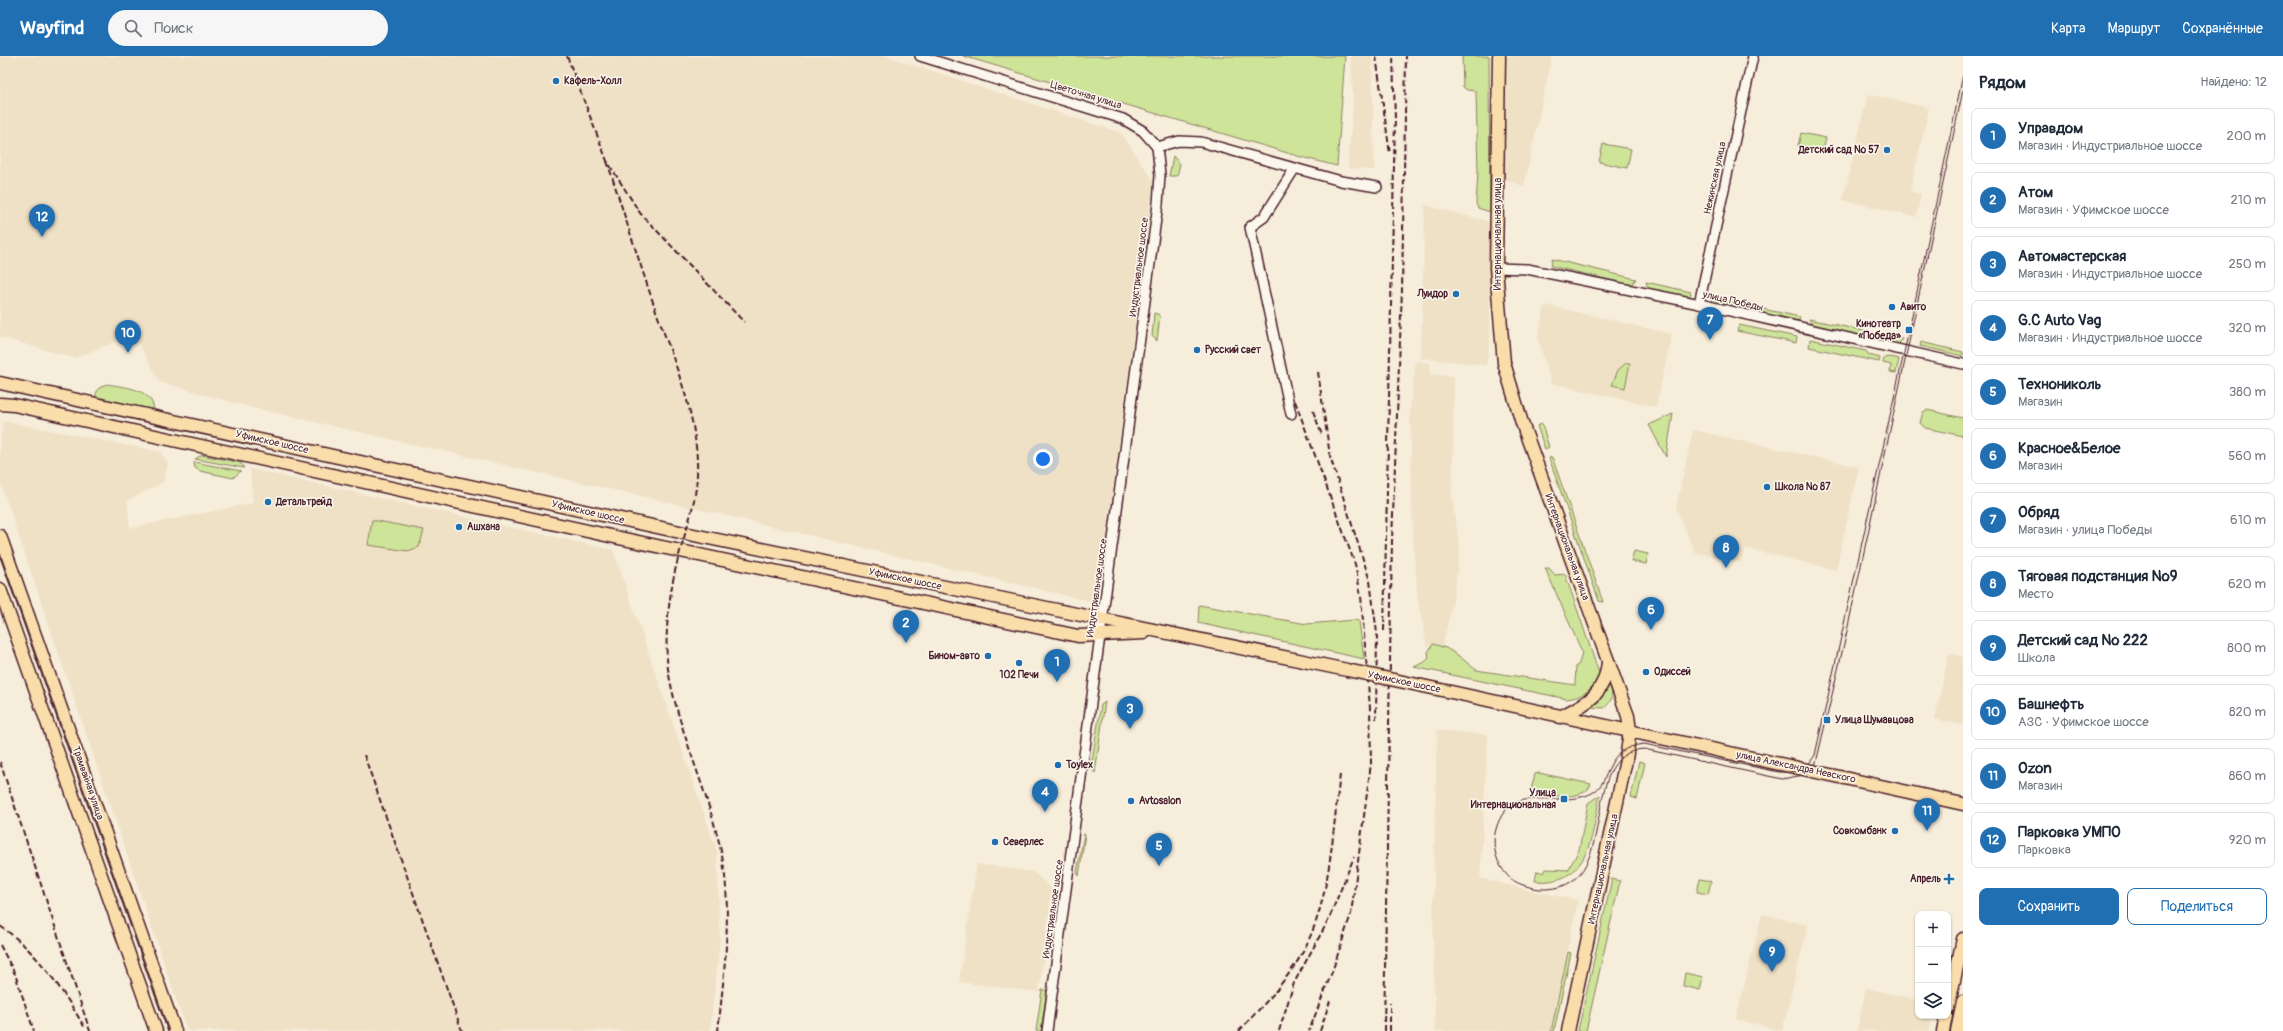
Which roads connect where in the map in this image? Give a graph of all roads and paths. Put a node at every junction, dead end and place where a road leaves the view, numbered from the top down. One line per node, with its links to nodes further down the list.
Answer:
1 (920, 56): 4 (street, Цветочная улица)
2 (1499, 56): 7 (main road, Интернациональная улица)
3 (1753, 56): 8 (street, Нежинская улица)
4 (1158, 147): 5 (street); 15 (street, Индустриальное шоссе)
5 (1295, 168): 6 (street); 12 (street)
6 (1377, 187)
7 (1496, 268): 8 (street, улица Победы); 18 (main road, Интернациональная улица)
8 (1699, 304): 9 (street, улица Победы)
9 (1963, 364)
10 (0, 383): 15 (main road, Уфимское шоссе)
11 (0, 404): 17 (main road, Уфимское шоссе)
12 (1291, 414)
13 (0, 536): 27 (main road, Трамвайная улица)
14 (0, 588): 26 (main road, Трамвайная улица)
15 (1103, 620): 16 (main road, Уфимское шоссе); 17 (street, Индустриальное шоссе)
16 (1178, 633): 17 (main road, Уфимское шоссе); 19 (main road, Уфимское шоссе, bridge)
17 (1102, 634): 28 (street, Индустриальное шоссе)
18 (1608, 662): 19 (main road); 20 (main road, Интернациональная улица)
19 (1560, 717): 20 (main road, Уфимское шоссе)
20 (1630, 730): 21 (main road, улица Александра Невского); 29 (main road, Интернациональная улица)
21 (1963, 804)
22 (1963, 939): 23 (main road)
23 (1951, 994)
24 (1963, 1002): 31 (main road)
25 (1945, 1019): 30 (main road)
26 (156, 1031)
27 (175, 1031)
28 (1047, 1031)
29 (1568, 1031)
30 (1943, 1031)
31 (1957, 1031)

